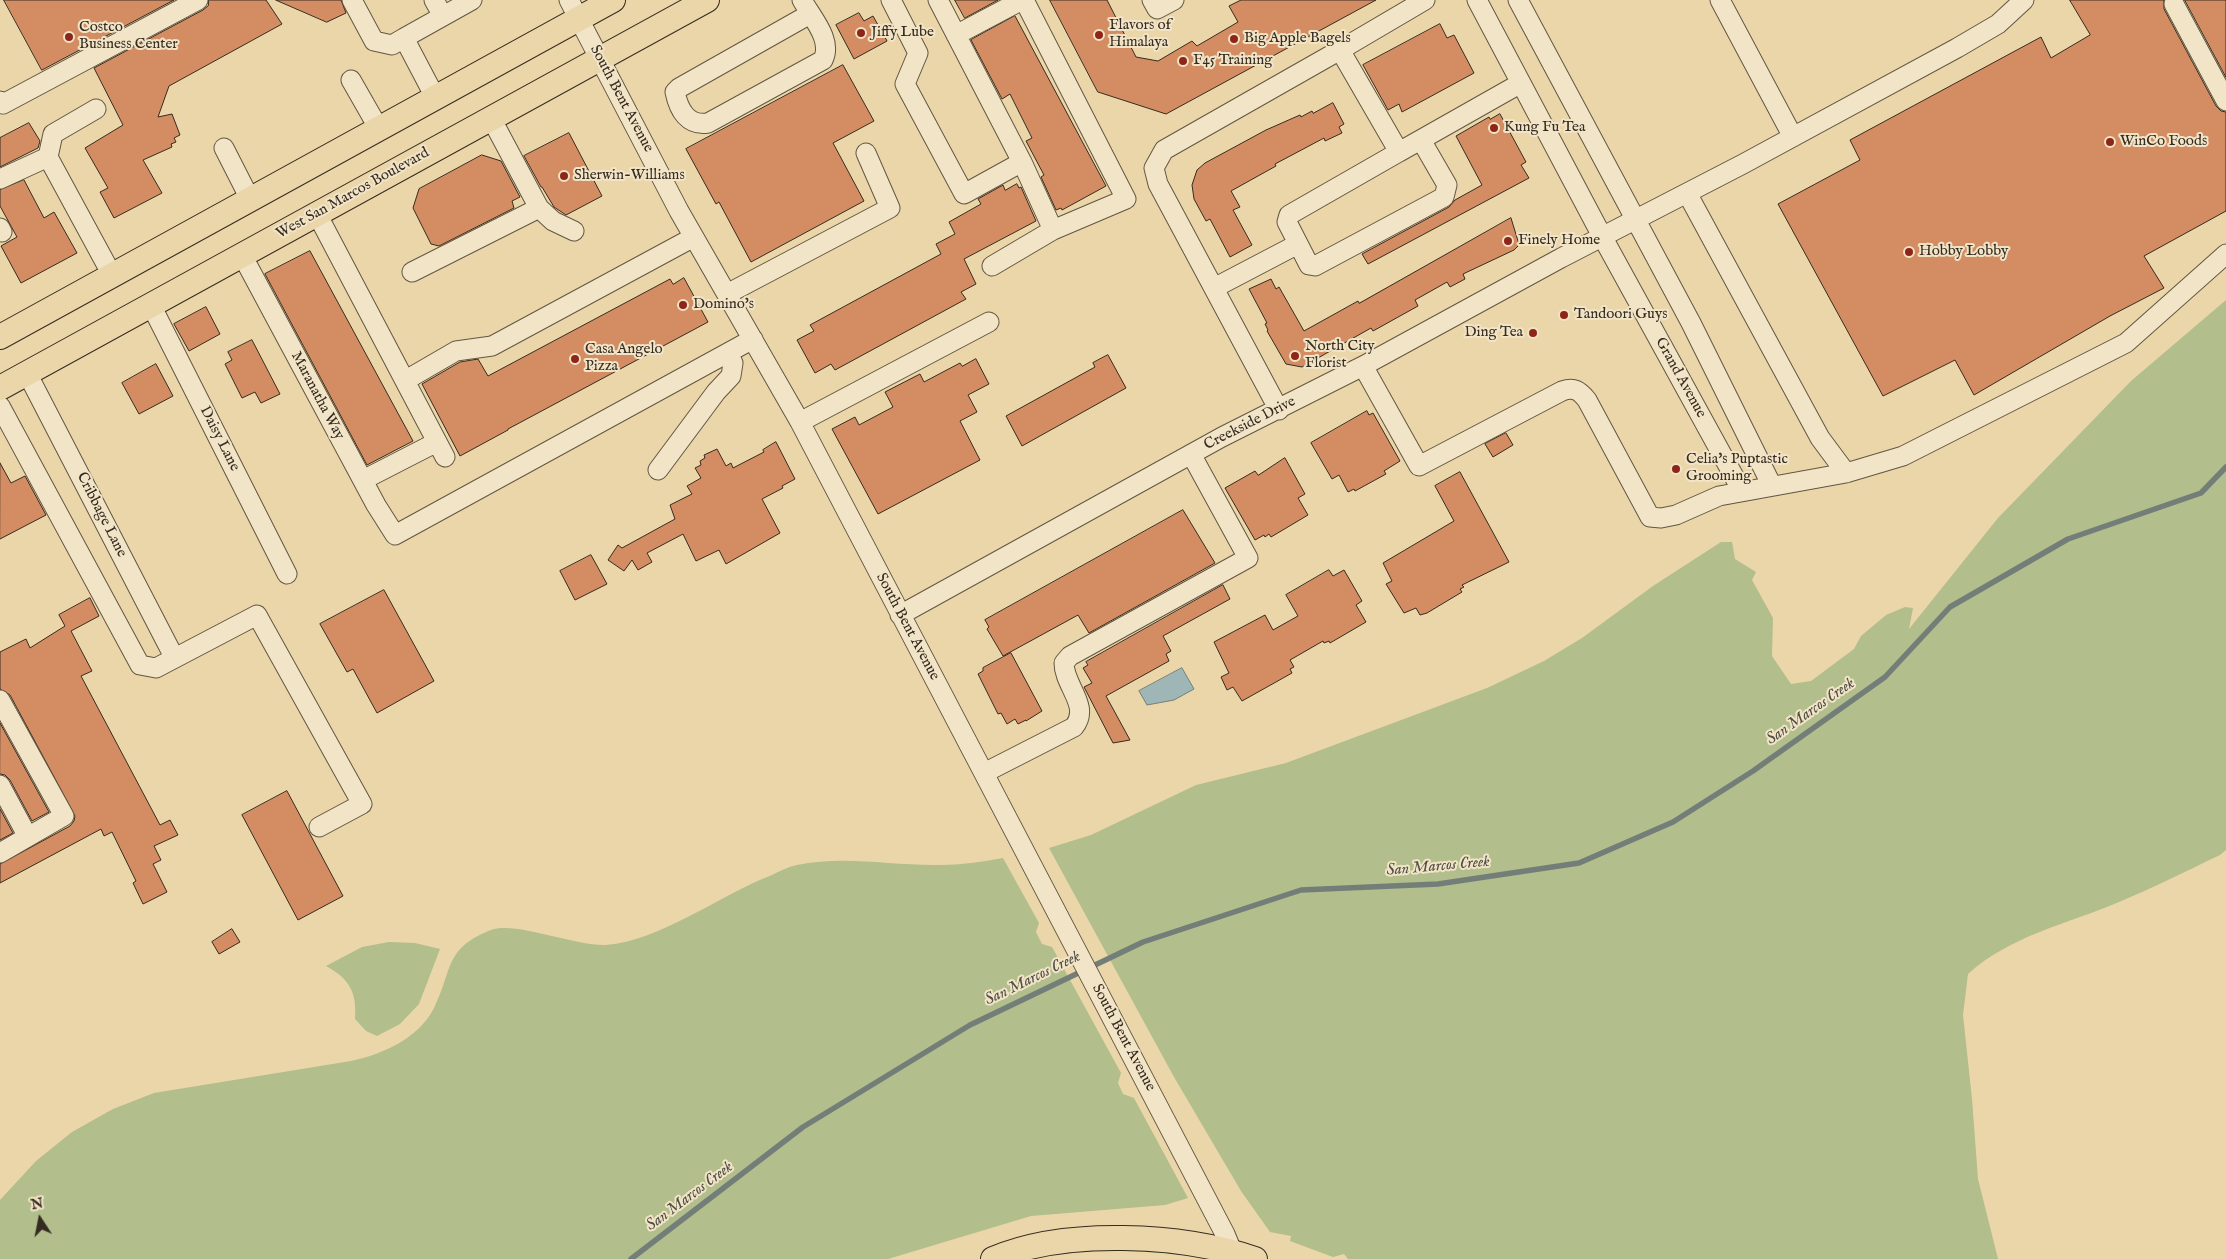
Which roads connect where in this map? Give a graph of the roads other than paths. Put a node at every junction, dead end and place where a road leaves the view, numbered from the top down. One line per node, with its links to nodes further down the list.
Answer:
1 (198, 0): 27 (street)
2 (352, 0): 21 (street)
3 (472, 0): 18 (street)
4 (613, 0): 19 (main road)
5 (707, 0): 23 (main road, West San Marcos Boulevard)
6 (891, 0): 38 (street)
7 (938, 0): 20 (street)
8 (1023, 0): 20 (street); 45 (street)
9 (1152, 0): 10 (street)
10 (1174, 0)
11 (1425, 0): 22 (street)
12 (1477, 0): 25 (street, Grand Avenue)
13 (1518, 0): 44 (street)
14 (1720, 0): 32 (street)
15 (2024, 0): 32 (street, Creekside Drive)
16 (2174, 4): 28 (street)
17 (806, 7): 17 (street)
18 (438, 8): 21 (street)
19 (574, 9): 23 (street, South Bent Avenue); 26 (main road)
20 (956, 35): 38 (street)
21 (404, 38): 26 (street)
22 (1340, 50): 35 (street); 55 (street)
23 (600, 58): 30 (main road, West San Marcos Boulevard); 47 (street, South Bent Avenue)
24 (351, 80): 31 (street)
25 (1521, 83): 33 (street); 48 (street, Grand Avenue)
26 (436, 97): 31 (main road)
27 (0, 101)
28 (2226, 101)
29 (96, 109): 37 (street)
30 (491, 118): 42 (street); 43 (main road, West San Marcos Boulevard)
31 (379, 129): 41 (main road)
32 (1793, 137): 40 (street, Creekside Drive)
33 (1421, 140): 35 (street); 49 (street)
34 (224, 148): 41 (street)
35 (1399, 152): 49 (street)
36 (866, 153): 56 (street)
37 (48, 157): 39 (street); 54 (street)
38 (1022, 162): 45 (street)
39 (0, 179)
40 (1687, 193): 44 (street, Creekside Drive); 71 (street)
41 (250, 199): 54 (main road)
42 (539, 208): 46 (street); 53 (street)
43 (317, 214): 51 (main road, West San Marcos Boulevard); 64 (street)
44 (1638, 220): 48 (street, Creekside Drive); 73 (street)
45 (1053, 230): 52 (street)
46 (574, 231)
47 (694, 236): 56 (street, South Bent Avenue); 64 (street)
48 (1603, 238): 62 (street, Creekside Drive); 74 (street, Grand Avenue)
49 (1298, 244): 55 (street)
50 (2226, 254): 71 (street)
51 (242, 255): 57 (main road, West San Marcos Boulevard); 72 (street, Maranatha Way)
52 (992, 266)
53 (412, 272)
54 (112, 276): 59 (main road)
55 (1214, 288): 67 (street)
56 (727, 294): 60 (street, South Bent Avenue)
57 (150, 305): 63 (main road, West San Marcos Boulevard); 75 (street, Daisy Lane)
58 (989, 322): 68 (street)
59 (0, 337)
60 (752, 339): 61 (street); 68 (street, South Bent Avenue)
61 (728, 353): 70 (street); 72 (street, Maranatha Way)
62 (1363, 366): 67 (street, Creekside Drive); 74 (street)
63 (27, 374): 65 (main road, West San Marcos Boulevard); 77 (street, Cribbage Lane)
64 (406, 380): 72 (street)
65 (0, 388)
66 (0, 406): 77 (street)
67 (1279, 410): 69 (street, Creekside Drive)
68 (800, 422): 76 (street, South Bent Avenue)
69 (1191, 454): 76 (street, Creekside Drive); 79 (street)
70 (658, 470)
71 (1846, 473): 73 (street)
72 (363, 480)
73 (1772, 486): 74 (street)
74 (1742, 491)
75 (287, 574)
76 (900, 616): 79 (street, South Bent Avenue)
77 (174, 657): 81 (street)
78 (0, 700): 82 (street)
79 (984, 773): 84 (street, South Bent Avenue)
80 (0, 786): 82 (street)
81 (318, 827)
82 (28, 837): 83 (street)
83 (0, 853)
84 (1232, 1255): 85 (main road); 86 (main road)
85 (993, 1259)
86 (1255, 1259)

